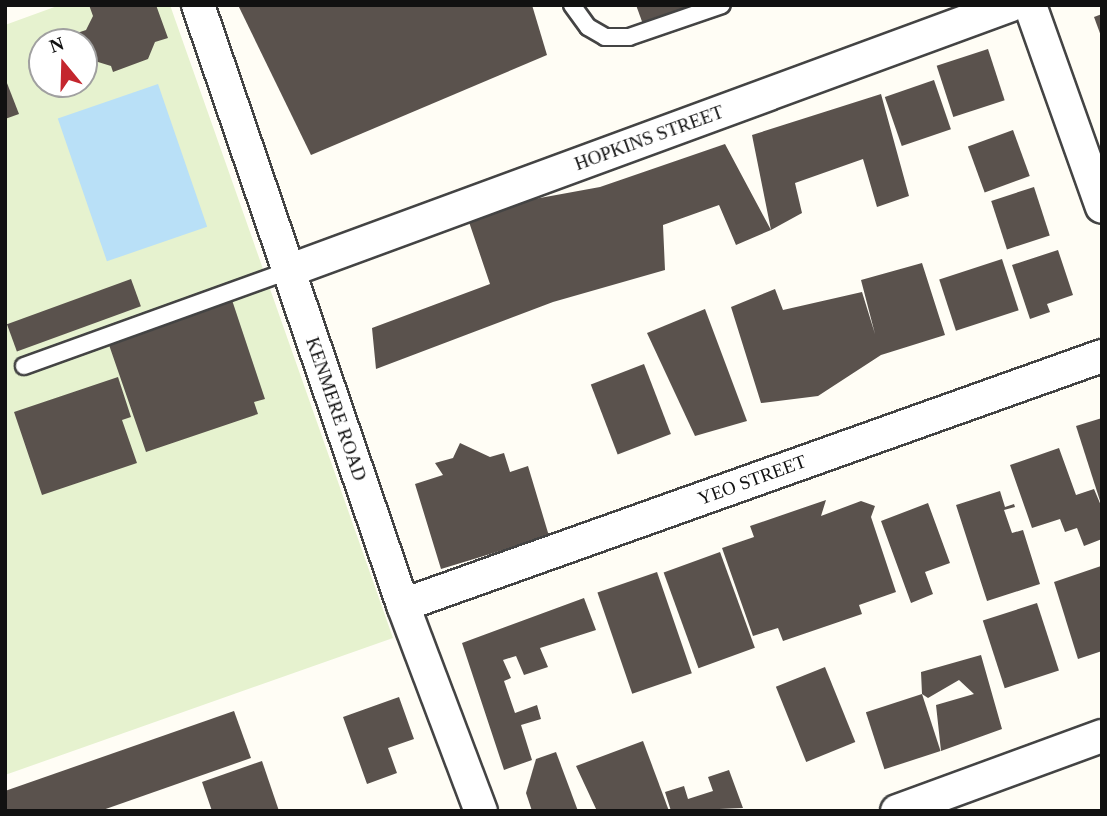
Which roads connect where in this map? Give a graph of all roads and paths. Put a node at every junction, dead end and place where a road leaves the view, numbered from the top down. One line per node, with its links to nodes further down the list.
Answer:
1 (198, 5): 7 (street, KENMERE ROAD)
2 (572, 5): 3 (lane)
3 (722, 5)
4 (1011, 5): 7 (street, HOPKINS STREET)
5 (1030, 5): 6 (street)
6 (1102, 207)
7 (288, 271): 9 (lane); 10 (street, KENMERE ROAD)
8 (1102, 356): 10 (street, YEO STREET)
9 (24, 366)
10 (403, 605): 12 (street, KENMERE ROAD)
11 (1102, 736): 13 (street)
12 (481, 811)
13 (897, 811)

